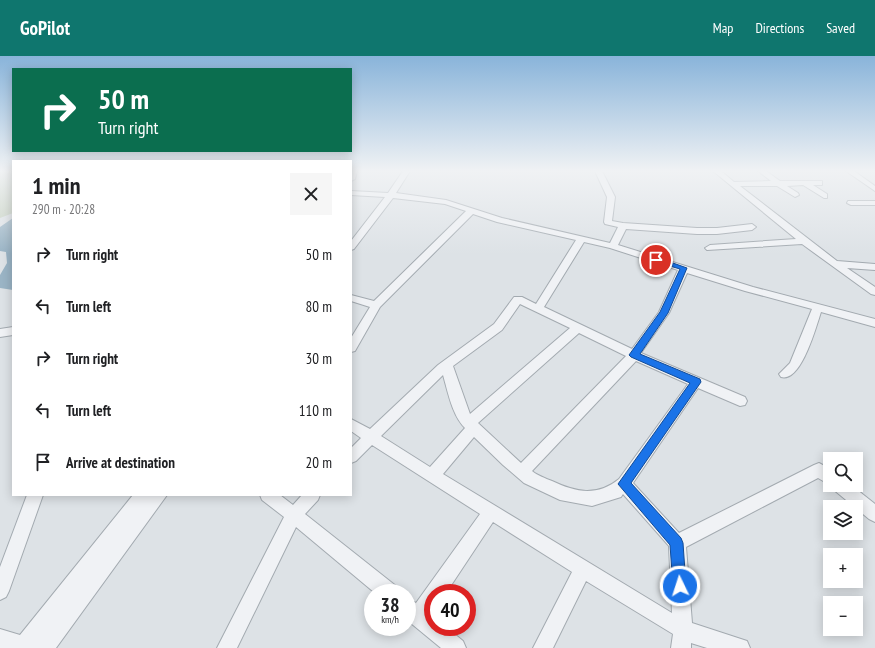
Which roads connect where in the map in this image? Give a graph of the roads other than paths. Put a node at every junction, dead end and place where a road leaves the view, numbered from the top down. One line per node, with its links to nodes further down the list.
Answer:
1 (383, 199): 12 (street)
2 (384, 199): 16 (street)
3 (417, 199): 8 (street)
4 (611, 199): 9 (street)
5 (749, 199): 14 (street)
6 (851, 203): 7 (street)
7 (875, 203)
8 (471, 211): 13 (street); 24 (street)
9 (623, 226): 11 (street); 17 (street)
10 (752, 227): 11 (street)
11 (733, 229): 15 (street)
12 (352, 232)
13 (581, 239): 17 (street); 26 (street)
14 (802, 241): 15 (street); 19 (street)
15 (753, 245): 18 (street)
16 (352, 246)
17 (613, 246): 21 (street)
18 (710, 248)
19 (834, 264): 20 (street); 22 (street)
20 (875, 267)
21 (684, 268): 25 (street); 32 (street)
22 (875, 292)
23 (352, 298): 24 (street)
24 (376, 305): 31 (street)
25 (818, 307): 27 (street); 34 (street)
26 (538, 309): 28 (street); 33 (street)
27 (875, 323)
28 (578, 328): 32 (street); 38 (street)
29 (12, 331): 30 (street)
30 (0, 333)
31 (352, 346)
32 (634, 355): 35 (street); 41 (street)
33 (446, 365): 38 (street); 39 (street)
34 (784, 374)
35 (696, 382): 36 (street); 44 (street)
36 (740, 401)
37 (352, 425): 39 (street)
38 (471, 425): 41 (street); 43 (street)
39 (370, 437): 40 (street); 43 (street)
40 (352, 456)
41 (522, 472): 44 (street)
42 (823, 473): 54 (street)
43 (432, 476): 51 (street)
44 (624, 484): 54 (street)
45 (847, 492): 52 (street)
46 (35, 496): 58 (street)
47 (142, 496): 64 (street)
48 (158, 496): 65 (street)
49 (269, 496): 53 (street)
50 (311, 496): 53 (street)
51 (491, 512): 55 (street); 57 (street)
52 (875, 514)
53 (294, 515): 56 (street); 66 (street)
54 (676, 543): 62 (street)
55 (583, 569): 62 (street); 68 (street)
56 (378, 584)
57 (441, 584)
58 (0, 591)
59 (424, 603): 60 (street)
60 (416, 610)
61 (416, 616): 67 (street)
62 (683, 629): 69 (street); 70 (street)
63 (0, 639): 64 (street)
64 (23, 647)
65 (44, 648)
66 (228, 648)
67 (456, 648)
68 (543, 648)
69 (681, 648)
70 (740, 648)

